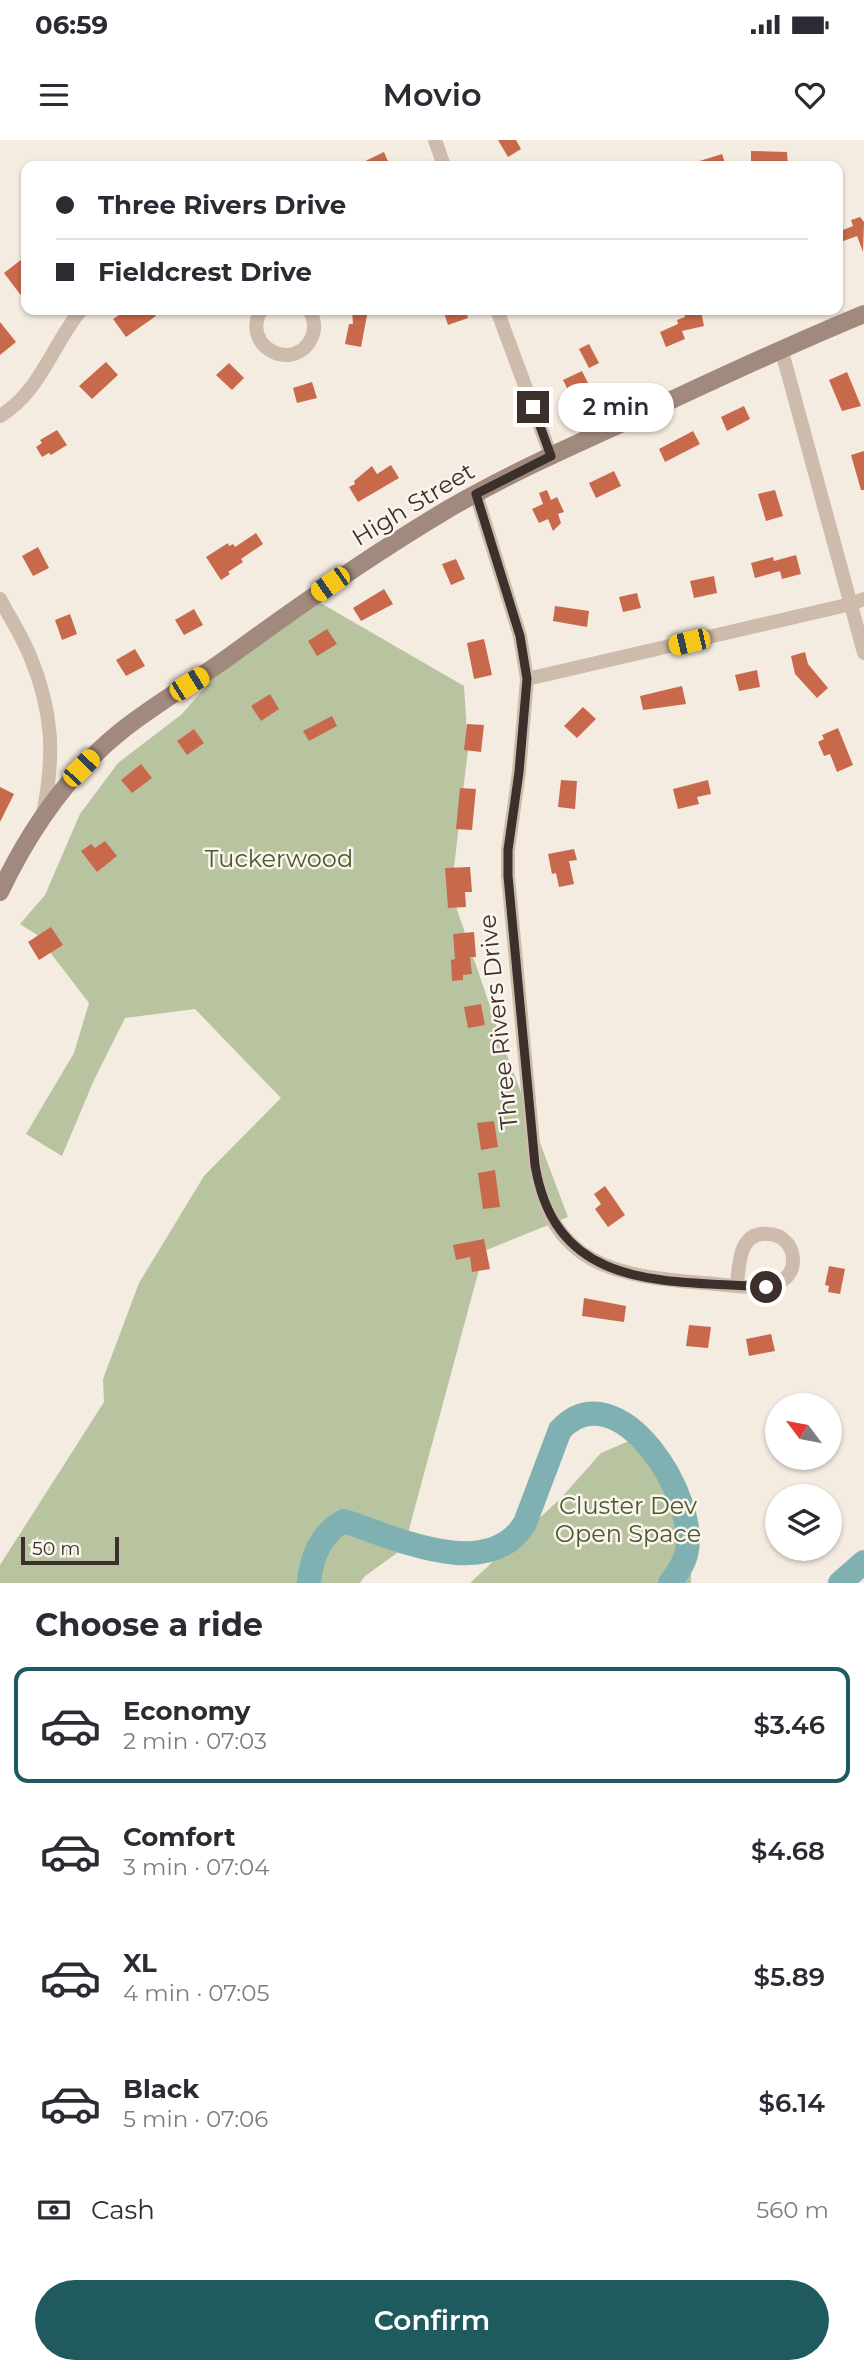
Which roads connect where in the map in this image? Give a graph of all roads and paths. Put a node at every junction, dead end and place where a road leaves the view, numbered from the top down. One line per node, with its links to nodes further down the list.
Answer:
1 (435, 140): 2 (street)
2 (442, 161)
3 (864, 314): 8 (street, High Street)
4 (77, 315): 9 (street)
5 (259, 315): 6 (street)
6 (310, 315)
7 (499, 315): 10 (street)
8 (781, 348): 10 (street, High Street); 13 (street)
9 (0, 416)
10 (551, 456): 11 (street, High Street)
11 (476, 494): 15 (street, Three Rivers Drive); 16 (street, High Street)
12 (0, 598): 16 (street)
13 (857, 602): 14 (street); 15 (street)
14 (864, 653)
15 (527, 679): 18 (street, Three Rivers Drive)
16 (42, 818): 17 (street, High Street)
17 (0, 892)
18 (737, 1285): 18 (street, Three Rivers Drive)

